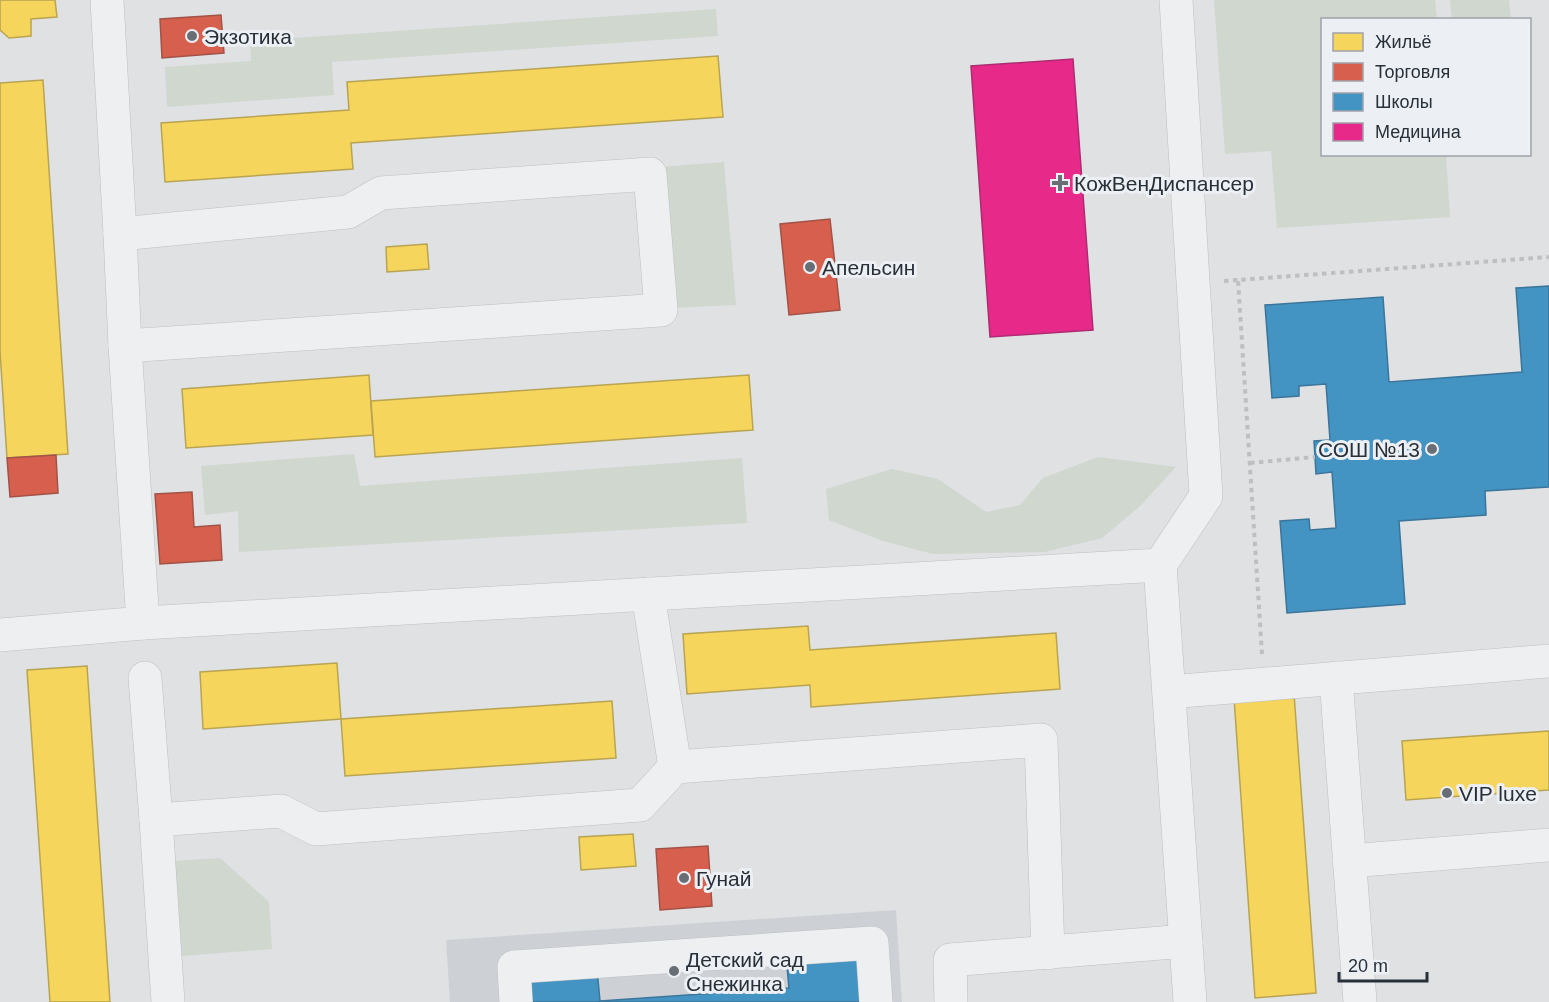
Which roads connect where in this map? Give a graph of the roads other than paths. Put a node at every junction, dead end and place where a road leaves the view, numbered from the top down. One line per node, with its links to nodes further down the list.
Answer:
1 (107, 0): 2 (lane); 4 (lane)
2 (118, 0)
3 (1176, 0): 6 (lane)
4 (120, 234): 5 (lane); 5 (lane)
5 (125, 346): 8 (lane)
6 (1160, 565): 7 (lane); 13 (lane)
7 (648, 594): 8 (lane); 14 (lane)
8 (142, 623): 9 (lane)
9 (0, 635)
10 (1549, 661): 12 (lane)
11 (145, 678): 15 (lane)
12 (1336, 678): 13 (lane); 17 (lane)
13 (1169, 692): 18 (lane)
14 (675, 767): 15 (lane); 19 (lane)
15 (156, 820): 20 (lane)
16 (1549, 845): 17 (lane)
17 (1349, 861): 25 (lane)
18 (1186, 941): 19 (lane); 24 (lane)
19 (1048, 952): 23 (lane)
20 (168, 1002)
21 (516, 1002): 22 (lane)
22 (876, 1002)
23 (951, 1002)
24 (1190, 1002)
25 (1360, 1002)

